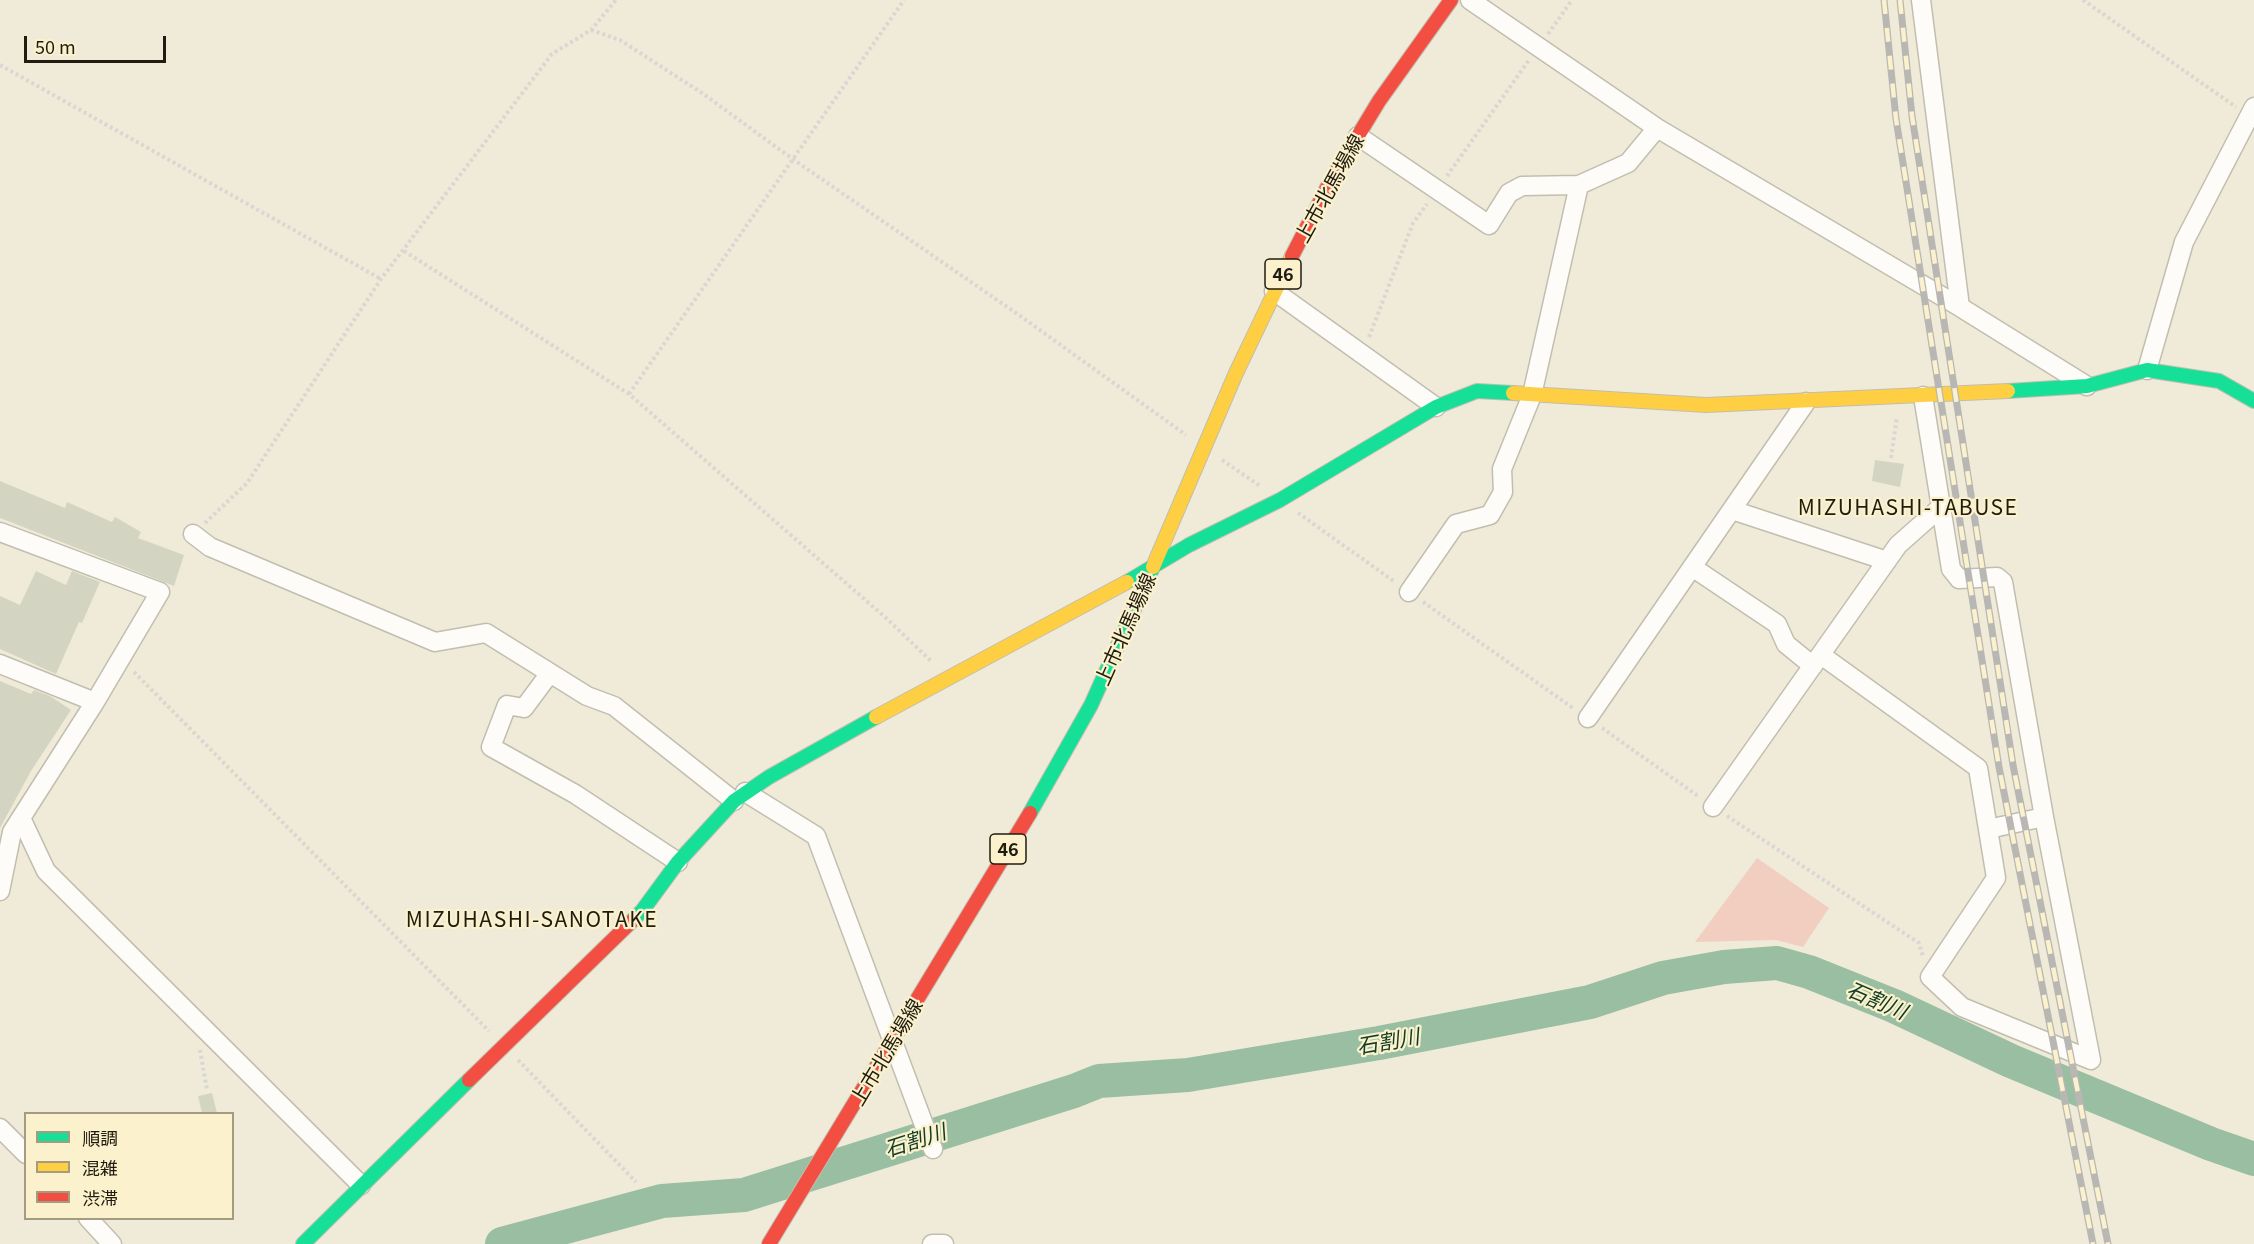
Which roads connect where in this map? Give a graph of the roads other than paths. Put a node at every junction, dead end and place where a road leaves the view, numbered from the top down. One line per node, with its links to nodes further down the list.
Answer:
1 (1451, 0): 6 (street, 上市北馬場線 / 46)
2 (1470, 0): 5 (street)
3 (1921, 0): 9 (street)
4 (2252, 112): 10 (street)
5 (1657, 128): 7 (street); 9 (street)
6 (1358, 136): 7 (street); 8 (street, 上市北馬場線 / 46)
7 (1578, 186): 12 (street)
8 (1274, 291): 16 (street); 23 (street, 上市北馬場線 / 46)
9 (1960, 307): 11 (street)
10 (2146, 370): 11 (street); 14 (street)
11 (2087, 386): 13 (street)
12 (1532, 395): 15 (street); 16 (street); 24 (street)
13 (1923, 396): 15 (street); 17 (street)
14 (2254, 401)
15 (1806, 402): 18 (street)
16 (1436, 407): 23 (street)
17 (1941, 507): 21 (street); 32 (street)
18 (1732, 510): 21 (street); 22 (street)
19 (0, 532): 28 (street)
20 (194, 534): 27 (street)
21 (1887, 561): 25 (street)
22 (1692, 567): 25 (street); 29 (street)
23 (1153, 568): 30 (street); 37 (street, 上市北馬場線 / 46)
24 (1409, 592)
25 (1817, 660): 31 (street); 34 (street)
26 (0, 664): 28 (street)
27 (550, 673): 30 (street); 35 (street)
28 (95, 702): 33 (street)
29 (1588, 718)
30 (739, 797): 35 (street); 37 (street)
31 (1713, 807)
32 (2044, 817): 34 (street); 34 (street)
33 (21, 818): 36 (street); 41 (street)
34 (1988, 829)
35 (678, 862): 41 (street)
36 (0, 891)
37 (893, 1040): 39 (street); 43 (street, 上市北馬場線 / 46)
38 (0, 1128): 40 (street)
39 (933, 1149)
40 (24, 1152)
41 (361, 1185): 45 (street)
42 (90, 1220): 44 (street)
43 (772, 1240)
44 (112, 1244)
45 (303, 1244)
46 (932, 1244): 47 (street)
47 (944, 1244)

